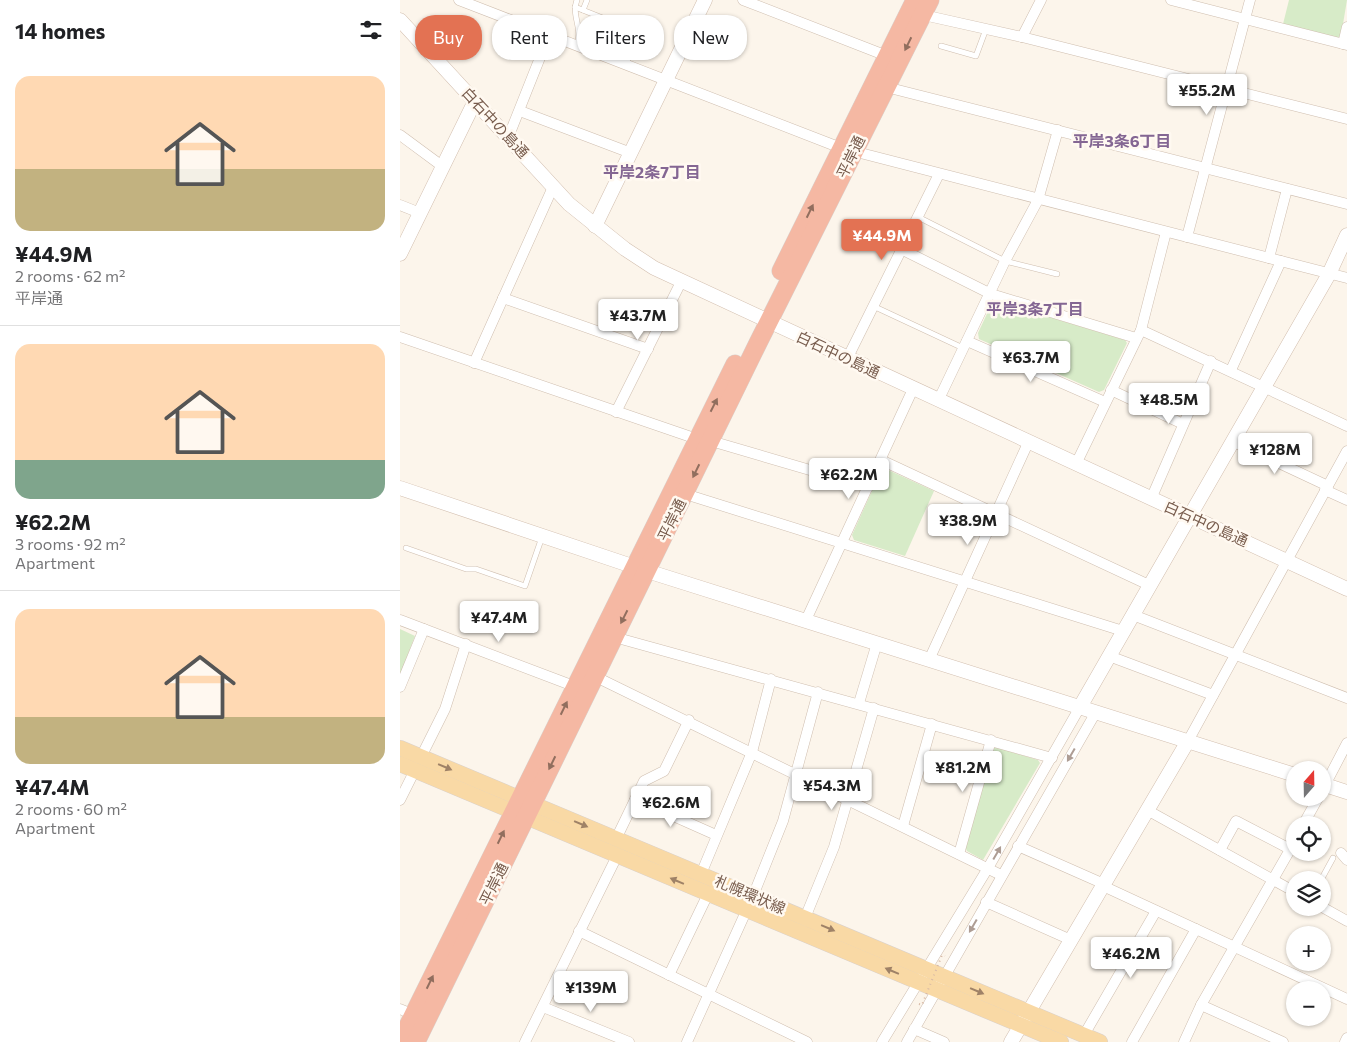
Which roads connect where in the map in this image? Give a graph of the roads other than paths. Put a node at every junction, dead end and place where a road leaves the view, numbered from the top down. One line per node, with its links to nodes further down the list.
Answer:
1 (459, 0): 14 (street)
2 (577, 0): 11 (lane)
3 (587, 0): 13 (lane)
4 (705, 0): 27 (street)
5 (743, 0): 24 (street)
6 (930, 0): 12 (highway, 平岸通)
7 (1041, 0): 19 (street)
8 (1172, 0): 10 (street)
9 (1250, 0): 16 (street)
10 (1196, 3): 16 (street)
11 (574, 7): 13 (lane); 22 (lane)
12 (916, 8): 18 (street); 24 (highway, 平岸通); 28 (highway, 平岸通, one-way to 28)
13 (583, 10): 26 (lane)
14 (498, 15)
15 (400, 20): 30 (street, 白石中の島通)
16 (1246, 20): 21 (street); 29 (street)
17 (1347, 28): 21 (street)
18 (986, 29): 19 (street); 23 (lane)
19 (1022, 37): 29 (street)
20 (567, 42): 22 (street)
21 (1345, 44)
22 (576, 46): 26 (street)
23 (941, 46)
24 (887, 56): 28 (highway, 平岸通)
25 (539, 60): 31 (street)
26 (626, 65): 27 (street)
27 (666, 80): 36 (street); 37 (street)
28 (881, 85): 33 (street); 36 (highway, 平岸通)
29 (1227, 88): 32 (street); 39 (street)
30 (474, 101): 35 (street, 白石中の島通); 38 (street)
31 (520, 111): 35 (street); 37 (street)
32 (1347, 119)
33 (1058, 130): 39 (street); 43 (street)
34 (400, 135): 38 (street)
35 (508, 138): 41 (street, 白石中の島通)
36 (848, 150): 40 (street); 64 (highway, 平岸通)
37 (631, 153): 48 (street)
38 (442, 166): 46 (street)
39 (1206, 170): 42 (street); 51 (street)
40 (938, 174): 43 (street); 47 (street)
41 (553, 187): 48 (street, 白石中の島通); 62 (street)
42 (1287, 189): 44 (street); 54 (street)
43 (1038, 200): 49 (street); 55 (street)
44 (1347, 204)
45 (400, 205): 46 (street)
46 (420, 214): 53 (street)
47 (918, 216): 52 (street); 55 (lane)
48 (595, 226): 60 (street, 白石中の島通)
49 (1166, 232): 51 (street); 65 (street)
50 (1347, 235): 58 (street)
51 (1187, 237): 54 (street)
52 (902, 250): 61 (street); 63 (street)
53 (400, 254)
54 (1270, 258): 56 (street)
55 (1005, 261): 57 (lane); 61 (street)
56 (1281, 261): 58 (street); 72 (street)
57 (1058, 274)
58 (1329, 274): 59 (street); 73 (street)
59 (1347, 278)
60 (681, 282): 64 (street, 白石中の島通); 68 (street)
61 (991, 294): 65 (street); 67 (street)
62 (503, 298): 68 (street); 71 (street)
63 (874, 306): 67 (lane); 69 (street)
64 (763, 320): 69 (street, 白石中の島通); 81 (highway, 平岸通)
65 (1139, 334): 70 (street); 75 (street)
66 (400, 337): 71 (street)
67 (965, 345): 76 (street); 77 (street)
68 (648, 349): 78 (street)
69 (848, 359): 74 (street, 白石中の島通)
70 (1211, 362): 72 (street); 79 (street)
71 (474, 363): 78 (street)
72 (1230, 370): 73 (street)
73 (1264, 386): 80 (street); 82 (street)
74 (913, 389): 76 (street, 白石中の島通); 85 (street)
75 (1111, 390): 77 (street); 79 (street)
76 (938, 401): 83 (street, 白石中の島通)
77 (1105, 402): 86 (street)
78 (616, 412): 81 (street)
79 (1183, 424): 91 (street)
80 (1347, 426)
81 (704, 440): 88 (street); 90 (highway, 平岸通, one-way to 90); 99 (highway, 平岸通)
82 (1232, 441): 89 (street); 94 (street)
83 (1028, 443): 86 (street, 白石中の島通); 93 (street)
84 (1347, 451): 89 (street)
85 (881, 460): 88 (street); 93 (street)
86 (1076, 464): 91 (street, 白石中の島通)
87 (400, 488): 95 (street)
88 (868, 488): 96 (street)
89 (1327, 488): 92 (street); 98 (street)
90 (685, 494): 96 (street); 99 (highway, 平岸通)
91 (1150, 499): 94 (street, 白石中の島通)
92 (1347, 500)
93 (996, 513): 100 (street); 101 (street)
94 (1189, 517): 98 (street, 白石中の島通); 101 (street)
95 (542, 536): 97 (lane); 99 (street)
96 (842, 543): 100 (street); 105 (street)
97 (406, 548)
98 (1287, 561): 102 (street, 白石中の島通); 111 (street)
99 (640, 569): 105 (street); 108 (highway, 平岸通, one-way to 108); 115 (highway, 平岸通)
100 (965, 582): 107 (street); 113 (street)
101 (1150, 585): 103 (street)
102 (1347, 589)
103 (1133, 615): 107 (street); 111 (street)
104 (400, 620): 106 (street)
105 (806, 620): 109 (street)
106 (424, 629): 110 (street); 116 (street)
107 (1123, 631): 112 (street)
108 (614, 637): 114 (street); 115 (highway, 平岸通)
109 (877, 643): 113 (street); 120 (street)
110 (466, 644): 115 (street); 133 (street)
111 (1236, 654): 118 (street); 119 (street)
112 (1109, 656): 118 (street); 121 (street)
113 (929, 660): 121 (street)
114 (771, 679): 117 (street); 130 (street)
115 (585, 681): 124 (street); 142 (highway, 平岸通)
116 (400, 687)
117 (818, 692): 120 (street); 136 (street)
118 (1213, 695): 127 (street)
119 (1347, 698)
120 (859, 703): 122 (street)
121 (1080, 707): 123 (street); 131 (street)
122 (874, 708): 125 (street); 140 (street)
123 (1096, 712): 127 (street); 148 (street, one-way to 148)
124 (688, 720): 130 (street); 139 (street)
125 (932, 724): 126 (street); 144 (street)
126 (991, 740): 131 (street); 150 (street)
127 (1188, 741): 134 (street); 143 (street)
128 (1347, 744): 135 (street)
129 (400, 748): 133 (main road, 札幌環状線)
130 (752, 752): 136 (street); 145 (street)
131 (1052, 758): 154 (street, one-way to 131)
132 (400, 764): 133 (main road, 札幌環状線)
133 (418, 764): 141 (street); 142 (main road, 札幌環状線)
134 (1286, 773)
135 (1331, 773)
136 (797, 774): 140 (street); 162 (street)
137 (1331, 790): 138 (street)
138 (1347, 792)
139 (636, 799): 145 (street); 146 (street)
140 (849, 799): 144 (street); 167 (street)
141 (400, 800)
142 (523, 808): 146 (main road, 札幌環状線, one-way to 146); 151 (main road, 札幌環状線); 180 (highway, 平岸通)
143 (1147, 810): 149 (street); 159 (street)
144 (903, 826): 150 (street)
145 (716, 835): 156 (street)
146 (616, 839): 156 (main road, 札幌環状線)
147 (1286, 842): 149 (street)
148 (1018, 846): 157 (street); 159 (street)
149 (1220, 850): 158 (street)
150 (959, 854): 154 (street)
151 (617, 856): 161 (main road, 札幌環状線, one-way to 151); 170 (street)
152 (1286, 857): 158 (street)
153 (1340, 857): 155 (lane)
154 (988, 868): 157 (street); 174 (street)
155 (1328, 871)
156 (701, 874): 162 (main road, 札幌環状線)
157 (1002, 875): 163 (street)
158 (1273, 880): 160 (street); 172 (street)
159 (1104, 885): 165 (street); 171 (street)
160 (1286, 887)
161 (708, 894): 164 (main road, 札幌環状線); 173 (street)
162 (753, 896): 164 (street); 167 (main road, 札幌環状線)
163 (986, 902): 171 (street); 175 (street, one-way to 175)
164 (745, 910): 174 (main road, 札幌環状線, one-way to 164); 176 (street)
165 (1156, 911): 169 (street); 183 (street)
166 (1331, 913): 168 (street)
167 (805, 918): 174 (main road, 札幌環状線, one-way to 174)
168 (1347, 921)
169 (1196, 929): 172 (street); 197 (street)
170 (579, 931): 173 (street); 179 (street)
171 (1071, 940): 181 (street)
172 (1235, 947): 177 (street); 178 (street)
173 (669, 975): 176 (street)
174 (922, 976): 175 (main road, 札幌環状線); 191 (street)
175 (940, 983): 181 (main road, 札幌環状線); 182 (street)
176 (708, 994): 189 (street); 190 (street)
177 (1347, 999)
178 (1201, 1005): 198 (street); 199 (street)
179 (543, 1008): 187 (street); 188 (street)
180 (413, 1015): 185 (highway, 平岸通); 186 (highway, 平岸通)
181 (1024, 1019): 183 (main road, 札幌環状線); 194 (street); 195 (main road, 札幌環状線)
182 (914, 1029): 192 (street); 193 (street)
183 (1084, 1035): 196 (main road, 札幌環状線)
184 (1347, 1038): 200 (street)
185 (400, 1042)
186 (416, 1042)
187 (525, 1042)
188 (629, 1042)
189 (687, 1042)
190 (807, 1042)
191 (882, 1042)
192 (907, 1042)
193 (944, 1042)
194 (1011, 1042)
195 (1062, 1042)
196 (1100, 1042)
197 (1132, 1042)
198 (1184, 1042)
199 (1283, 1042)
200 (1345, 1042)

